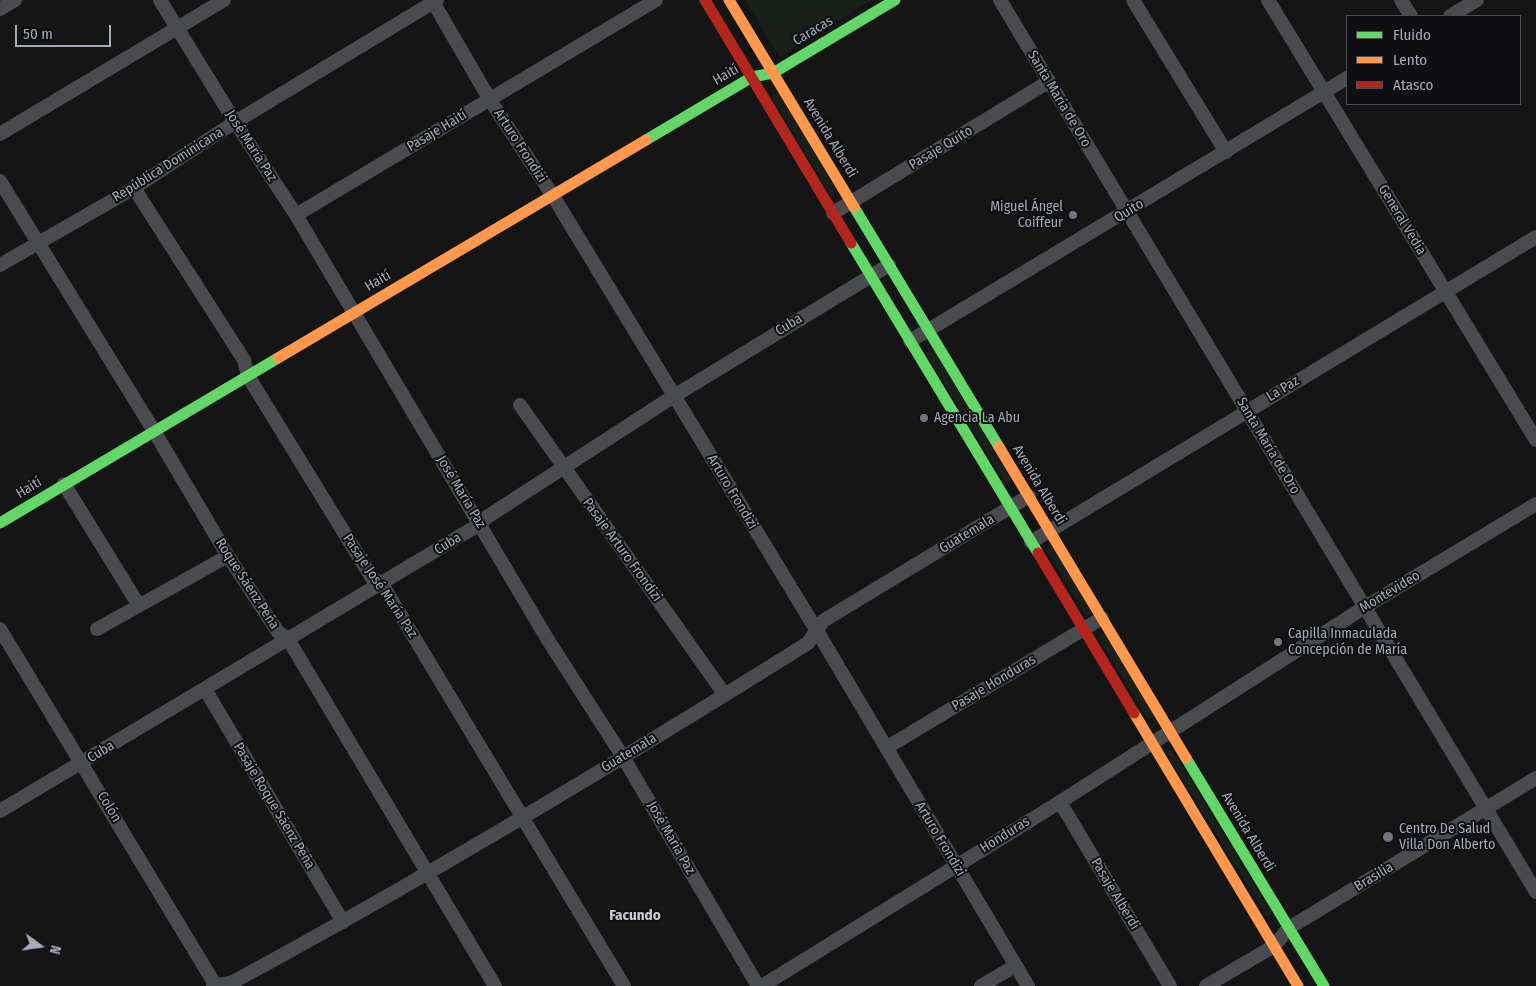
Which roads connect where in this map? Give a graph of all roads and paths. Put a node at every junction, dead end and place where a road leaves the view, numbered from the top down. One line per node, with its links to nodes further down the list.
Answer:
1 (14, 0): 14 (street)
2 (160, 0): 17 (street, José María Paz)
3 (224, 0): 17 (street)
4 (656, 0): 23 (street, Pasaje Haití)
5 (705, 0): 19 (main road)
6 (730, 0): 18 (main road, Avenida Alberdi)
7 (895, 0): 18 (main road, Caracas)
8 (1000, 0): 21 (street, Santa María de Oro)
9 (1134, 0): 26 (street)
10 (1268, 0): 22 (street, General Vedia)
11 (1402, 0): 15 (street)
12 (1477, 0): 16 (street)
13 (434, 1): 23 (street, Arturo Frondizi); 24 (street, República Dominicana)
14 (0, 9)
15 (1410, 15)
16 (1452, 15)
17 (178, 28): 24 (street, José María Paz); 25 (street)
18 (773, 73): 19 (main road, Haití); 30 (main road, Avenida Alberdi)
19 (752, 77): 29 (main road, Haití); 32 (main road)
20 (1346, 79): 22 (street, Quito)
21 (1048, 82): 30 (street, Pasaje Quito); 31 (street, Santa María de Oro)
22 (1325, 92): 26 (street, Quito); 39 (street, General Vedia)
23 (490, 100): 29 (street, Arturo Frondizi); 33 (street, Pasaje Haití)
24 (235, 122): 28 (street, República Dominicana); 33 (street, José María Paz)
25 (0, 134)
26 (1226, 152): 31 (street, Quito)
27 (0, 181): 35 (street, Roque Sáenz Peña)
28 (134, 188): 35 (street, República Dominicana); 43 (street, Pasaje José María Paz)
29 (553, 196): 40 (main road, Haití); 44 (street, Arturo Frondizi)
30 (851, 202): 32 (street, Pasaje Quito); 36 (main road, Avenida Alberdi)
31 (1127, 212): 41 (street, Quito); 46 (street, Santa María de Oro)
32 (833, 213): 38 (main road)
33 (296, 215): 40 (street, José María Paz)
34 (1536, 236): 39 (street, La Paz)
35 (38, 243): 37 (street, República Dominicana); 47 (street, Roque Sáenz Peña)
36 (889, 264): 38 (street, Cuba); 41 (main road, Avenida Alberdi)
37 (0, 266)
38 (871, 275): 42 (main road); 44 (street, Cuba)
39 (1446, 292): 46 (street, La Paz); 48 (street, General Vedia)
40 (354, 312): 43 (main road, Haití); 55 (street, José María Paz)
41 (928, 330): 42 (street, Quito); 51 (main road, Avenida Alberdi)
42 (910, 341): 53 (main road)
43 (248, 376): 47 (main road, Haití); 59 (street, Pasaje José María Paz)
44 (674, 396): 49 (street, Cuba); 66 (street, Arturo Frondizi)
45 (520, 404): 49 (street, Pasaje Arturo Frondizi)
46 (1246, 411): 56 (street, La Paz); 61 (street, Santa María de Oro)
47 (154, 431): 50 (main road, Haití); 58 (street, Roque Sáenz Peña)
48 (1536, 440)
49 (563, 468): 55 (street, Cuba); 69 (street, Pasaje Arturo Frondizi)
50 (64, 484): 54 (main road, Haití); 60 (street)
51 (1028, 496): 53 (street, Guatemala); 56 (main road, Avenida Alberdi)
52 (1536, 504): 61 (street, Montevideo)
53 (1010, 508): 57 (main road); 66 (street, Guatemala)
54 (0, 523)
55 (480, 524): 59 (street, Cuba); 73 (street, José María Paz)
56 (1049, 531): 57 (street, La Paz); 62 (main road, Avenida Alberdi)
57 (1031, 542): 65 (main road)
58 (228, 556): 60 (street); 67 (street, Roque Sáenz Peña)
59 (382, 584): 67 (street, Cuba); 79 (street, Pasaje José María Paz)
60 (138, 604): 64 (street)
61 (1365, 607): 70 (street, Montevideo); 77 (street, Santa María de Oro)
62 (1102, 618): 65 (street, Pasaje Honduras); 70 (main road, Avenida Alberdi)
63 (0, 629): 74 (street, Colón)
64 (98, 629)
65 (1083, 629): 71 (main road); 72 (street, Pasaje Honduras)
66 (817, 631): 69 (street, Guatemala); 72 (street, Arturo Frondizi)
67 (288, 639): 68 (street, Cuba); 81 (street, Roque Sáenz Peña)
68 (205, 689): 74 (street, Cuba); 83 (street, Pasaje Roque Sáenz Peña)
69 (725, 695): 73 (street, Guatemala)
70 (1170, 731): 71 (street, Honduras); 84 (main road, Avenida Alberdi)
71 (1152, 742): 76 (street, Honduras); 85 (main road)
72 (886, 748): 80 (street, Arturo Frondizi)
73 (623, 757): 79 (street, Guatemala); 90 (street, José María Paz)
74 (82, 762): 78 (street, Cuba); 87 (street, Colón)
75 (1536, 778): 77 (street, Brasilia)
76 (1060, 802): 80 (street, Honduras); 94 (street, Pasaje Alberdi)
77 (1486, 809): 82 (street, Santa María de Oro); 84 (street, Brasilia)
78 (0, 811)
79 (522, 816): 81 (street, Guatemala); 89 (street, Pasaje José María Paz)
80 (956, 866): 86 (street, Arturo Frondizi); 91 (street, Honduras)
81 (427, 873): 83 (street, Guatemala); 88 (street, Roque Sáenz Peña)
82 (1536, 892)
83 (343, 922): 87 (street, Guatemala)
84 (1289, 928): 85 (street, Brasilia); 97 (main road, Avenida Alberdi)
85 (1274, 946): 95 (street, Brasilia); 96 (main road)
86 (1015, 966): 92 (street); 93 (street, Arturo Frondizi)
87 (215, 986)
88 (495, 986)
89 (624, 986)
90 (758, 986)
91 (762, 986)
92 (981, 986)
93 (1028, 986)
94 (1170, 986)
95 (1206, 986)
96 (1298, 986)
97 (1324, 986)

